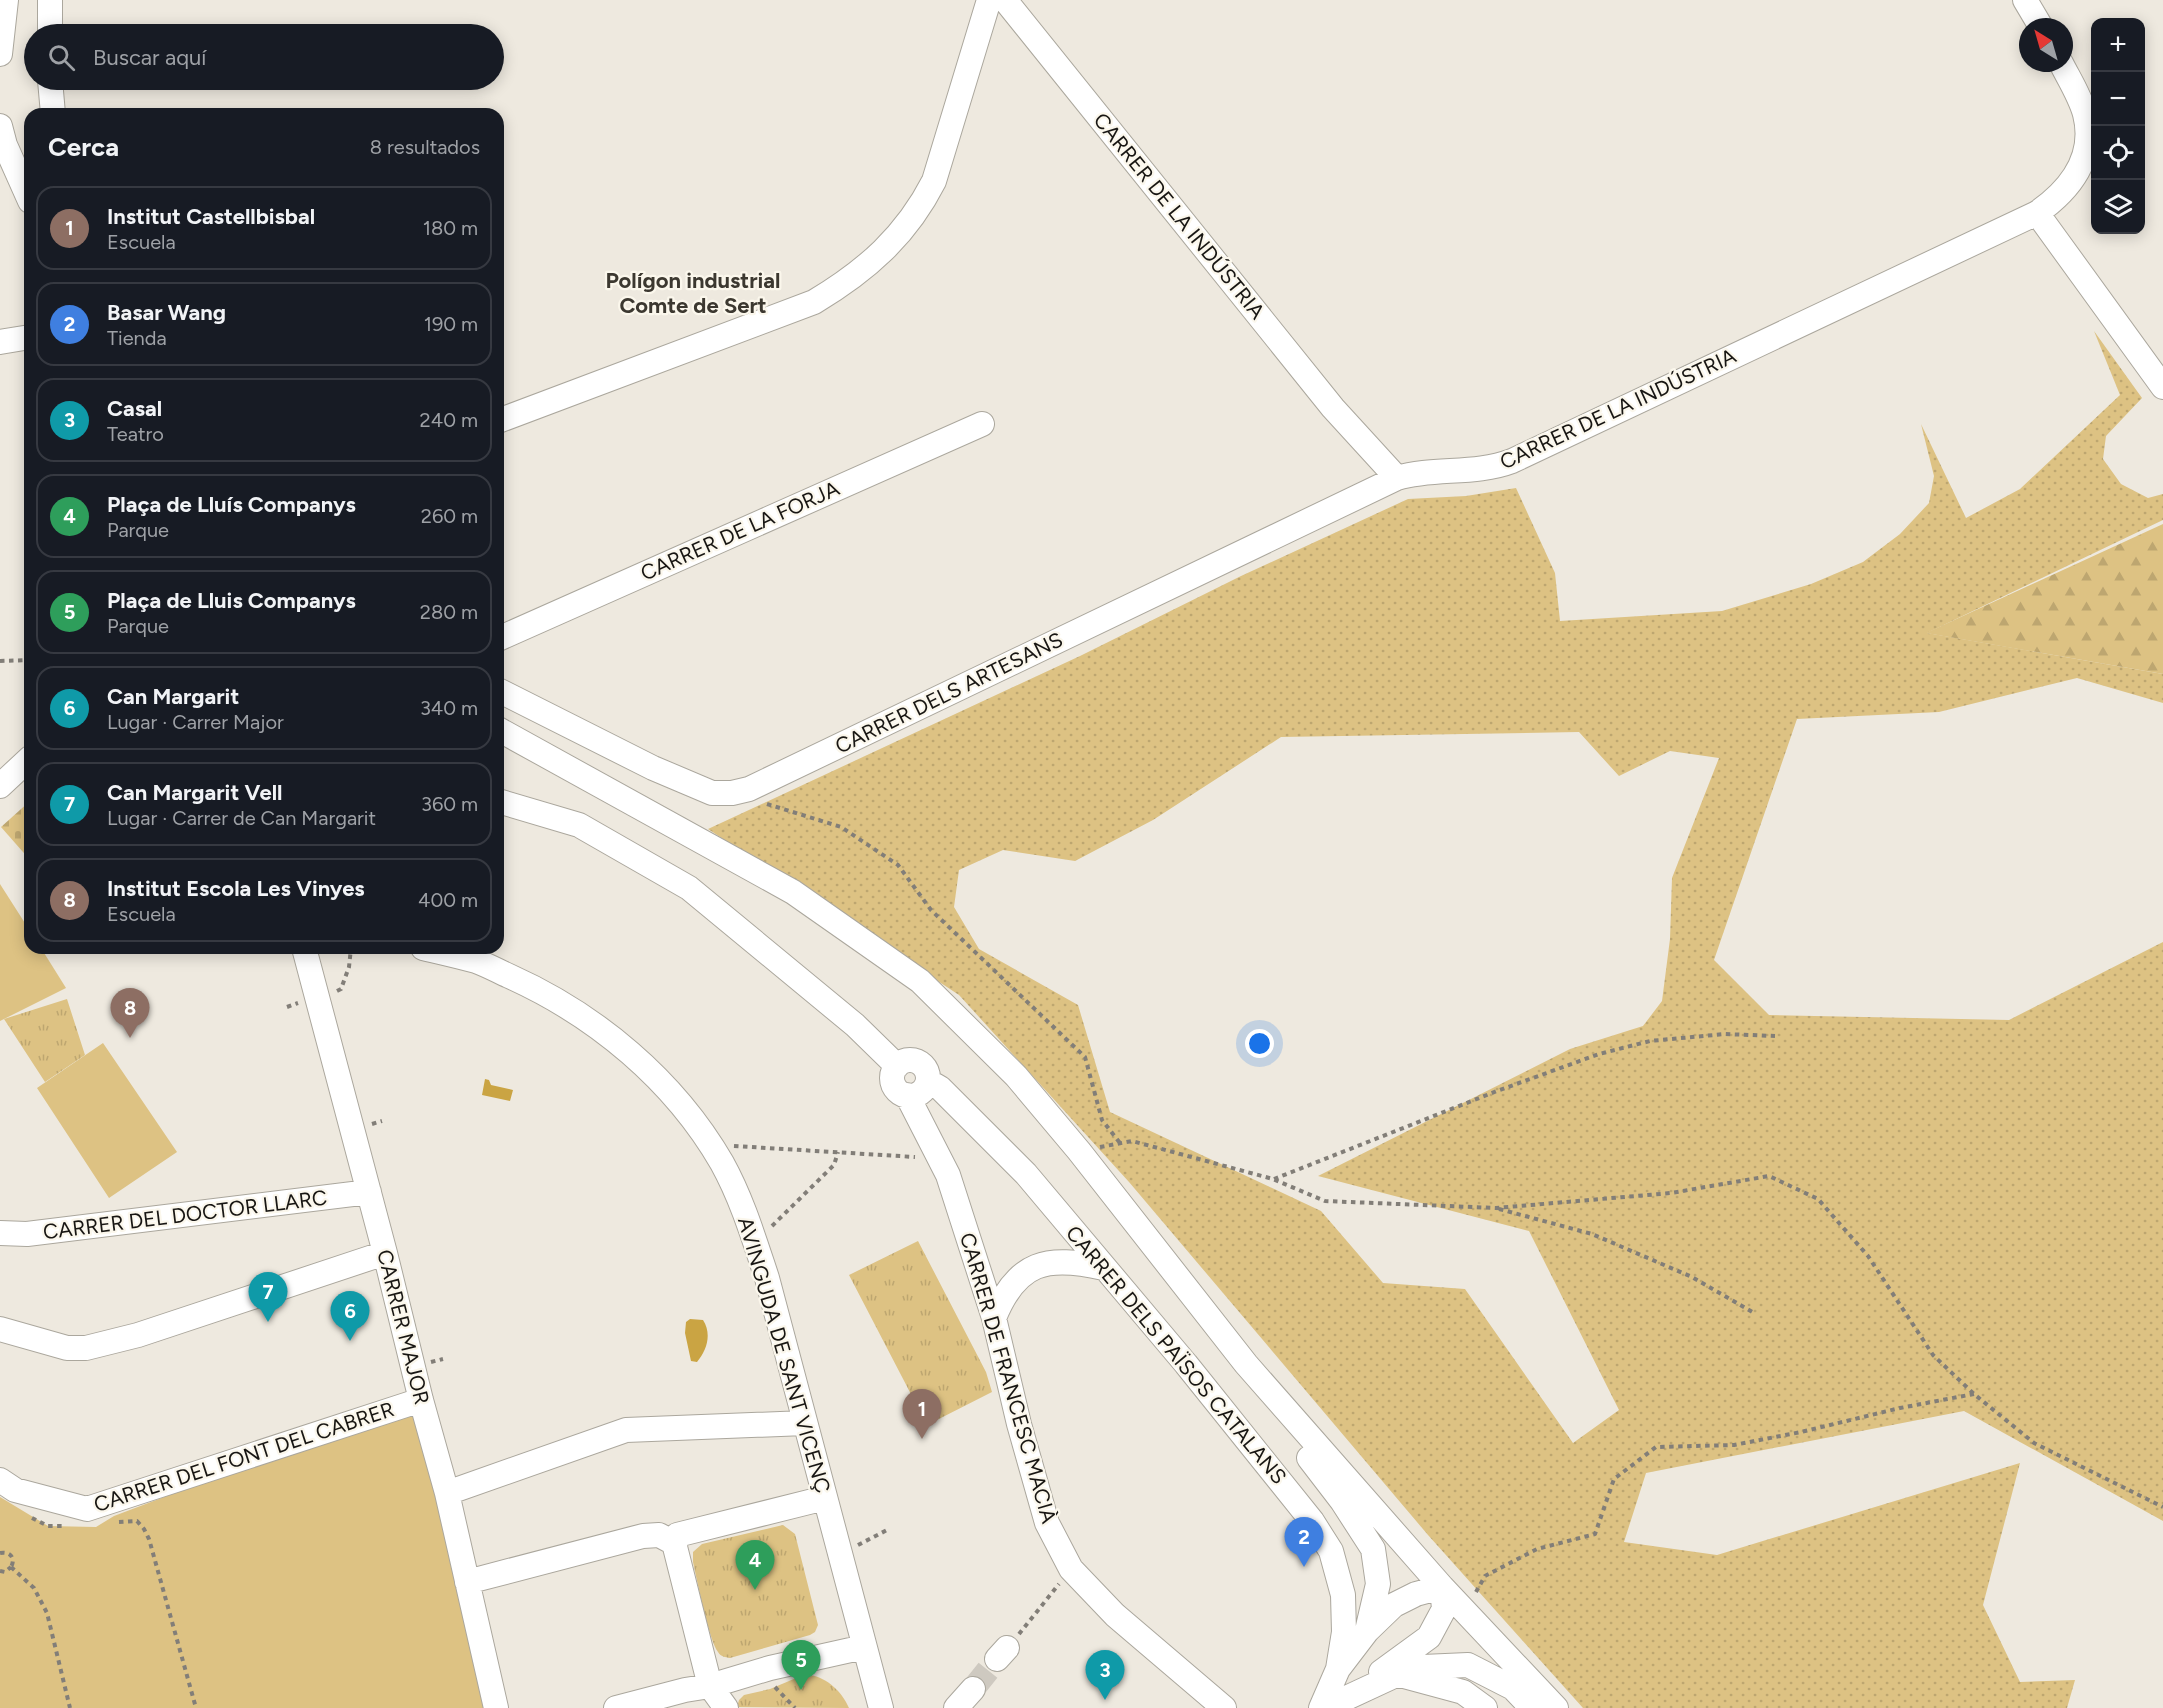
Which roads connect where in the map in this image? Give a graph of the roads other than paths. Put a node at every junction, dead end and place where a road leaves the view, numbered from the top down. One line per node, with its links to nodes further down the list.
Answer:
1 (6, 0): 8 (street)
2 (50, 0): 7 (street)
3 (989, 0): 18 (street)
4 (1005, 0): 20 (street, CARRER DE LA INDÚSTRIA)
5 (2025, 0): 6 (street)
6 (2036, 18)
7 (45, 24)
8 (0, 54)
9 (2065, 72): 14 (street, CARRER DE LA INDÚSTRIA)
10 (46, 90): 11 (street)
11 (51, 108)
12 (0, 126): 13 (street)
13 (24, 188)
14 (2037, 213): 17 (street); 20 (street, CARRER DE LA INDÚSTRIA)
15 (24, 338): 16 (street)
16 (0, 342)
17 (2163, 385)
18 (504, 419)
19 (982, 424): 21 (street, CARRER DE LA FORJA)
20 (1397, 478): 22 (street, CARRER DELS ARTESANS)
21 (504, 636)
22 (504, 693)
23 (504, 732): 38 (street)
24 (17, 762): 25 (street)
25 (0, 786)
26 (504, 803): 29 (street)
27 (306, 954): 32 (street, CARRER MAJOR)
28 (446, 954): 40 (street, AVINGUDA DE SANT VICENÇ)
29 (897, 1066): 30 (street); 31 (street, CARRER DE FRANCESC MACIÀ)
30 (928, 1081): 31 (street); 35 (street, CARRER DELS PAÏSOS CATALANS)
31 (907, 1095): 36 (street, CARRER DE FRANCESC MACIÀ)
32 (369, 1192): 33 (street, CARRER DEL DOCTOR LLARC); 34 (street, CARRER MAJOR)
33 (0, 1233)
34 (385, 1253): 37 (street); 39 (street, CARRER MAJOR)
35 (1104, 1268): 36 (street); 49 (street, CARRER DELS PAÏSOS CATALANS)
36 (994, 1318): 58 (street, CARRER DE FRANCESC MACIÀ)
37 (0, 1329)
38 (1245, 1364): 46 (street); 47 (street)
39 (421, 1400): 41 (street, CARRER DEL FONT DEL CABRER); 42 (street, CARRER MAJOR)
40 (805, 1423): 42 (street); 43 (street, AVINGUDA DE SANT VICENÇ)
41 (0, 1480)
42 (447, 1492): 45 (street, CARRER MAJOR)
43 (825, 1498): 44 (street); 48 (street, AVINGUDA DE SANT VICENÇ)
44 (674, 1543): 45 (street); 51 (street)
45 (467, 1582): 53 (street, CARRER MAJOR)
46 (1442, 1587): 47 (street); 59 (street); 62 (street)
47 (1367, 1631): 49 (street)
48 (864, 1647): 51 (street); 56 (street, AVINGUDA DE SANT VICENÇ)
49 (1338, 1669): 59 (street)
50 (1398, 1674): 59 (street); 60 (street); 61 (street)
51 (710, 1686): 54 (street); 55 (street)
52 (973, 1689): 57 (street)
53 (496, 1708)
54 (616, 1708)
55 (726, 1708)
56 (881, 1708)
57 (956, 1708)
58 (1224, 1708)
59 (1323, 1708)
60 (1485, 1708)
61 (1532, 1708)
62 (1556, 1708)

